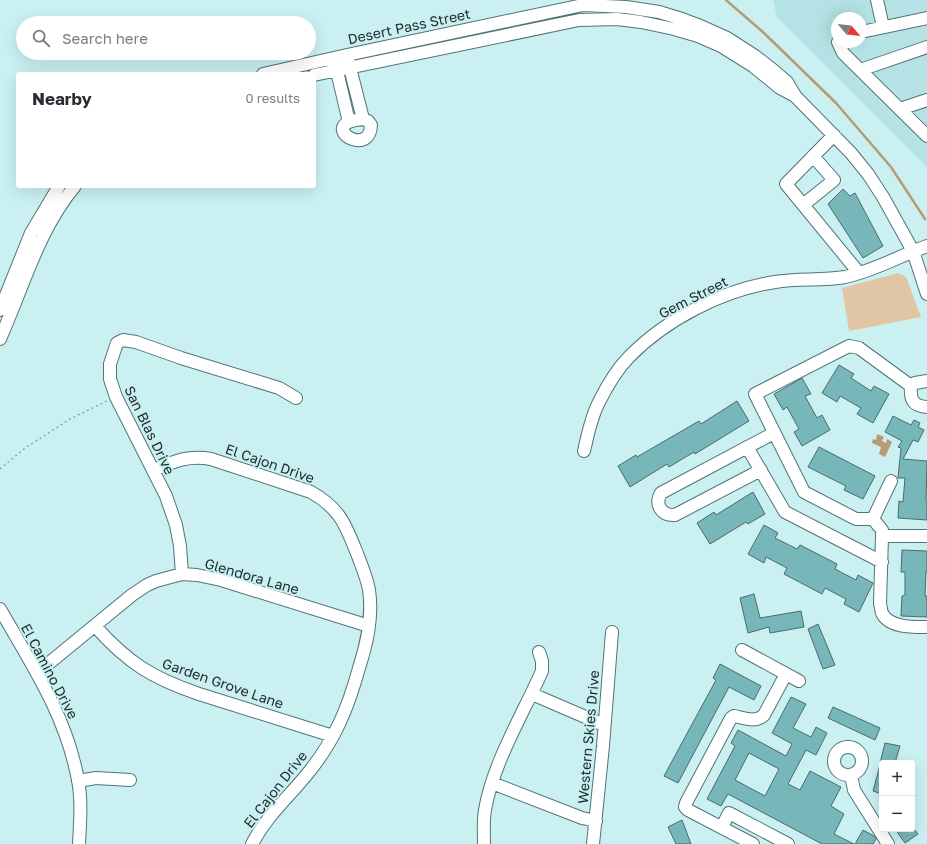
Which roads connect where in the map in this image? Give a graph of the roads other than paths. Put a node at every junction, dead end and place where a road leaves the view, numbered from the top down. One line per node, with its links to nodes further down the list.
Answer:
1 (877, 0): 5 (street)
2 (576, 6): 4 (street); 9 (street, Desert Pass Street); 15 (street, Desert Pass Street)
3 (927, 18): 5 (street)
4 (579, 20): 11 (street, Desert Pass Street); 15 (street, Desert Pass Street)
5 (883, 27): 6 (street)
6 (867, 31)
7 (927, 47): 13 (street)
8 (841, 48): 13 (street)
9 (347, 55): 10 (street, Desert Pass Street); 11 (street)
10 (336, 64): 11 (street, Desert Pass Street); 12 (street, Desert Pass Street); 14 (street, Desert Pass Street); 19 (street)
11 (350, 67): 18 (street)
12 (278, 72)
13 (862, 72): 17 (street)
14 (316, 74)
15 (796, 97): 20 (street, Desert Pass Street)
16 (927, 100): 17 (street)
17 (900, 109): 21 (street)
18 (363, 119): 19 (street); 19 (street)
19 (348, 122)
20 (834, 136): 22 (street); 27 (street, Desert Pass Street)
21 (927, 136)
22 (813, 156): 25 (street); 25 (street)
23 (57, 188): 30 (street)
24 (74, 188): 31 (street)
25 (803, 205): 28 (street)
26 (927, 246): 27 (street, Gem Street)
27 (913, 251): 28 (street, Gem Street); 29 (street, Desert Pass Street)
28 (859, 273): 39 (street, Gem Street)
29 (927, 294)
30 (0, 310)
31 (3, 326): 32 (street)
32 (0, 339)
33 (927, 381): 34 (street)
34 (910, 386): 36 (street); 37 (street)
35 (296, 398): 40 (street, San Blas Drive)
36 (927, 407)
37 (774, 433): 38 (street); 43 (street)
38 (747, 447): 41 (street); 41 (street)
39 (584, 451)
40 (154, 470): 47 (street, San Blas Drive); 50 (street, El Cajon Drive)
41 (761, 470): 46 (street)
42 (891, 480): 43 (street)
43 (873, 519): 44 (street)
44 (882, 536): 45 (street); 46 (street)
45 (927, 536)
46 (882, 562): 51 (street)
47 (182, 574): 49 (street, Glendora Lane); 50 (street, Glendora Lane)
48 (0, 609): 55 (street, El Camino Drive)
49 (95, 626): 55 (street, Glendora Lane); 60 (street, Garden Grove Lane)
50 (369, 626): 60 (street, El Cajon Drive)
51 (927, 627)
52 (612, 632): 59 (street, Western Skies Drive)
53 (742, 650): 56 (street)
54 (539, 652): 58 (street)
55 (37, 673): 63 (street, El Camino Drive)
56 (786, 674): 57 (street); 66 (street)
57 (799, 681)
58 (532, 694): 59 (street); 64 (street)
59 (604, 725): 65 (street, Western Skies Drive)
60 (333, 736): 67 (street, El Cajon Drive)
61 (851, 775): 73 (street)
62 (130, 780): 63 (street)
63 (78, 781): 68 (street, El Camino Drive)
64 (492, 783): 65 (street); 69 (street)
65 (596, 821): 70 (street, Western Skies Drive)
66 (722, 827): 71 (street); 72 (street)
67 (256, 843)
68 (79, 844)
69 (484, 844)
70 (593, 844)
71 (753, 844)
72 (788, 844)
73 (888, 844)

